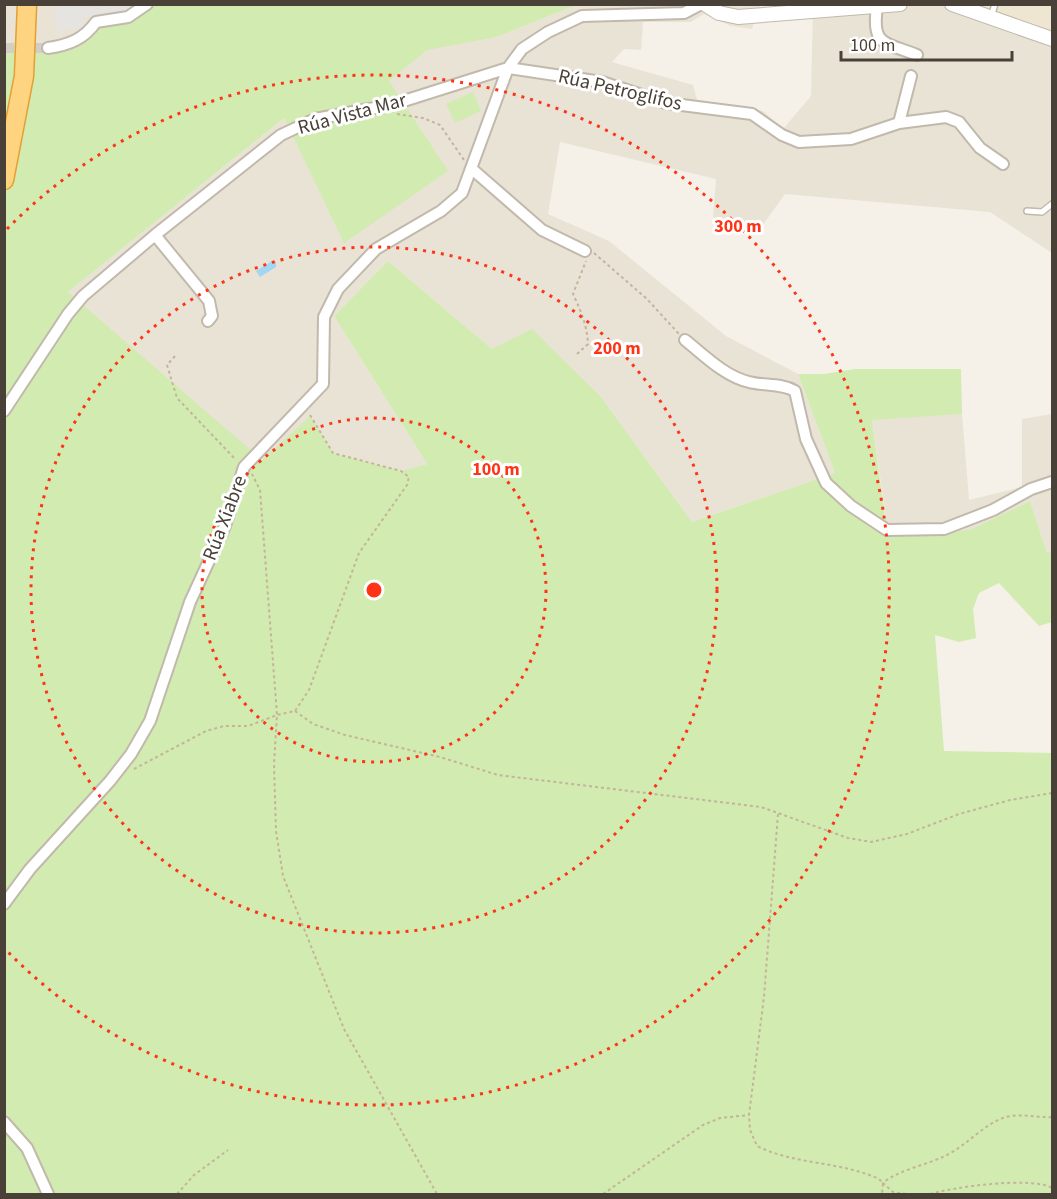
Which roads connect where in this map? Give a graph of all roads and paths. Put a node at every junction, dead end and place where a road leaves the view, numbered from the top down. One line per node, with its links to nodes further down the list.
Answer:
1 (27, 4): 17 (highway)
2 (147, 4): 9 (street)
3 (703, 4): 6 (street); 11 (street)
4 (900, 4): 6 (street)
5 (952, 4): 7 (street)
6 (877, 7): 10 (street)
7 (993, 11): 8 (street)
8 (1053, 39)
9 (48, 48)
10 (917, 55)
11 (508, 68): 13 (street, Rúa Vista Mar); 14 (street, Rúa Petroglifos); 16 (street, Rúa Xiabre)
12 (912, 76): 14 (street)
13 (391, 105): 16 (path); 20 (street, Rúa Vista Mar)
14 (899, 123): 15 (street, Rúa Petroglifos)
15 (1003, 164)
16 (472, 169): 21 (street); 26 (street, Rúa Xiabre)
17 (4, 180)
18 (1053, 204): 19 (lane)
19 (1027, 211)
20 (155, 235): 22 (street); 27 (street, Rúa Vista Mar)
21 (585, 250): 23 (path); 24 (path)
22 (208, 321)
23 (685, 340): 29 (street)
24 (577, 354)
25 (174, 356): 28 (path)
26 (308, 400): 28 (street, Rúa Xiabre); 30 (path)
27 (4, 411)
28 (244, 467): 31 (path); 35 (street, Rúa Xiabre)
29 (1053, 482)
30 (295, 711): 31 (path); 34 (path)
31 (278, 715): 32 (path); 44 (path)
32 (130, 771)
33 (1053, 793): 34 (path)
34 (778, 814): 36 (path)
35 (4, 904)
36 (749, 1115): 40 (path); 45 (path)
37 (1053, 1117): 40 (path)
38 (4, 1122): 42 (street)
39 (228, 1150): 43 (path)
40 (883, 1184): 46 (path); 47 (path)
41 (1053, 1188): 48 (path)
42 (48, 1194)
43 (177, 1194)
44 (437, 1194)
45 (603, 1194)
46 (882, 1194)
47 (906, 1194)
48 (930, 1194)

